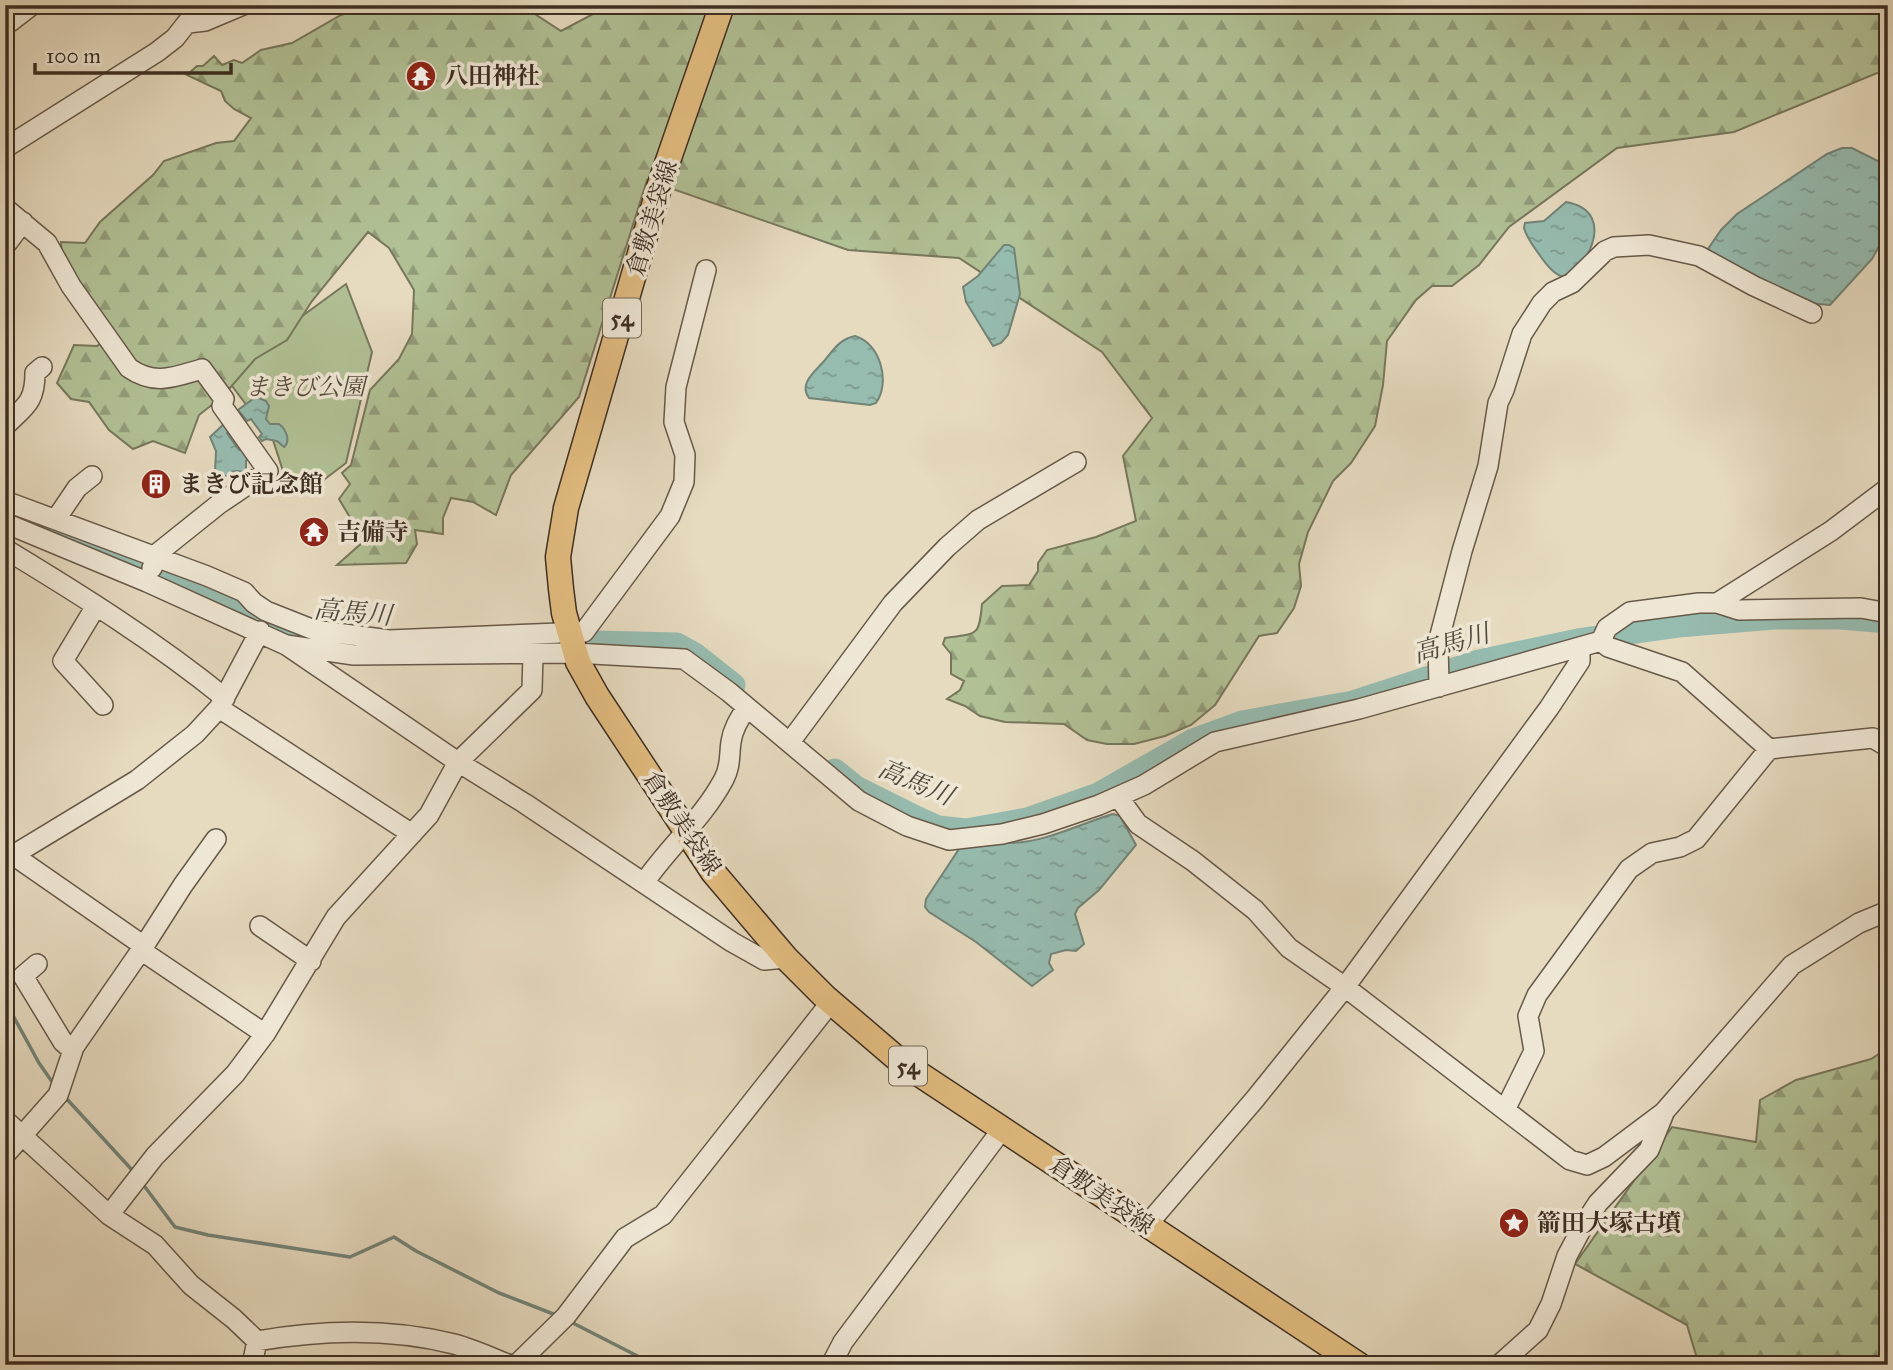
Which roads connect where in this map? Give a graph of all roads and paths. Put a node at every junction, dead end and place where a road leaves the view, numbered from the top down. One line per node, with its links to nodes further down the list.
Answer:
1 (32, 5): 5 (street)
2 (201, 5): 6 (street)
3 (243, 5): 6 (street)
4 (722, 5): 28 (main road, 倉敷美袋線 / 54)
5 (5, 19)
6 (188, 23): 7 (street)
7 (5, 148)
8 (5, 208): 9 (street)
9 (23, 222): 10 (street); 22 (street)
10 (5, 246)
11 (706, 270): 28 (street)
12 (1812, 313): 32 (street)
13 (42, 367): 14 (street)
14 (5, 426)
15 (1076, 462): 36 (street)
16 (92, 476): 19 (street)
17 (1888, 488): 23 (street)
18 (5, 501): 19 (street)
19 (56, 519): 22 (street)
20 (5, 523): 22 (street)
21 (5, 549): 24 (street)
22 (152, 571): 26 (street); 28 (street)
23 (1717, 603): 25 (street); 27 (street)
24 (96, 606): 33 (street); 34 (street)
25 (1888, 613)
26 (260, 631): 29 (street); 33 (street)
27 (1601, 641): 30 (street); 38 (street)
28 (572, 642): 31 (street); 35 (street); 41 (main road, 倉敷美袋線 / 54)
29 (286, 645): 31 (street); 39 (street)
30 (1580, 648): 32 (street); 52 (street)
31 (533, 654): 39 (street)
32 (1438, 687): 40 (street)
33 (222, 703): 42 (street); 44 (street)
34 (103, 705)
35 (747, 707): 36 (street); 41 (street)
36 (793, 737): 40 (street)
37 (1888, 747): 38 (street)
38 (1769, 749): 56 (street)
39 (458, 762): 42 (street); 45 (street)
40 (1119, 798): 52 (street)
41 (686, 831): 45 (street); 49 (main road, 倉敷美袋線 / 54)
42 (412, 834): 50 (street)
43 (216, 839): 48 (street)
44 (9, 857): 48 (street)
45 (644, 883): 49 (street)
46 (1888, 911): 57 (street)
47 (260, 926): 50 (street)
48 (143, 948): 54 (street); 55 (street)
49 (786, 958): 53 (main road, 倉敷美袋線 / 54)
50 (311, 961): 54 (street)
51 (37, 964): 55 (street)
52 (1345, 986): 56 (street); 63 (street)
53 (831, 1002): 59 (main road, 倉敷美袋線 / 54); 67 (street)
54 (265, 1034): 62 (street)
55 (72, 1050): 60 (street)
56 (1505, 1110): 57 (street)
57 (1664, 1112): 70 (street)
58 (5, 1119): 60 (street)
59 (1003, 1128): 63 (main road, 倉敷美袋線 / 54); 68 (street)
60 (24, 1135): 61 (street); 62 (street)
61 (5, 1156)
62 (109, 1215): 64 (street)
63 (1147, 1225): 69 (main road, 倉敷美袋線 / 54)
64 (257, 1341): 65 (street); 66 (street)
65 (253, 1365)
66 (510, 1365)
67 (516, 1365)
68 (831, 1365)
69 (1359, 1365)
70 (1499, 1365)

